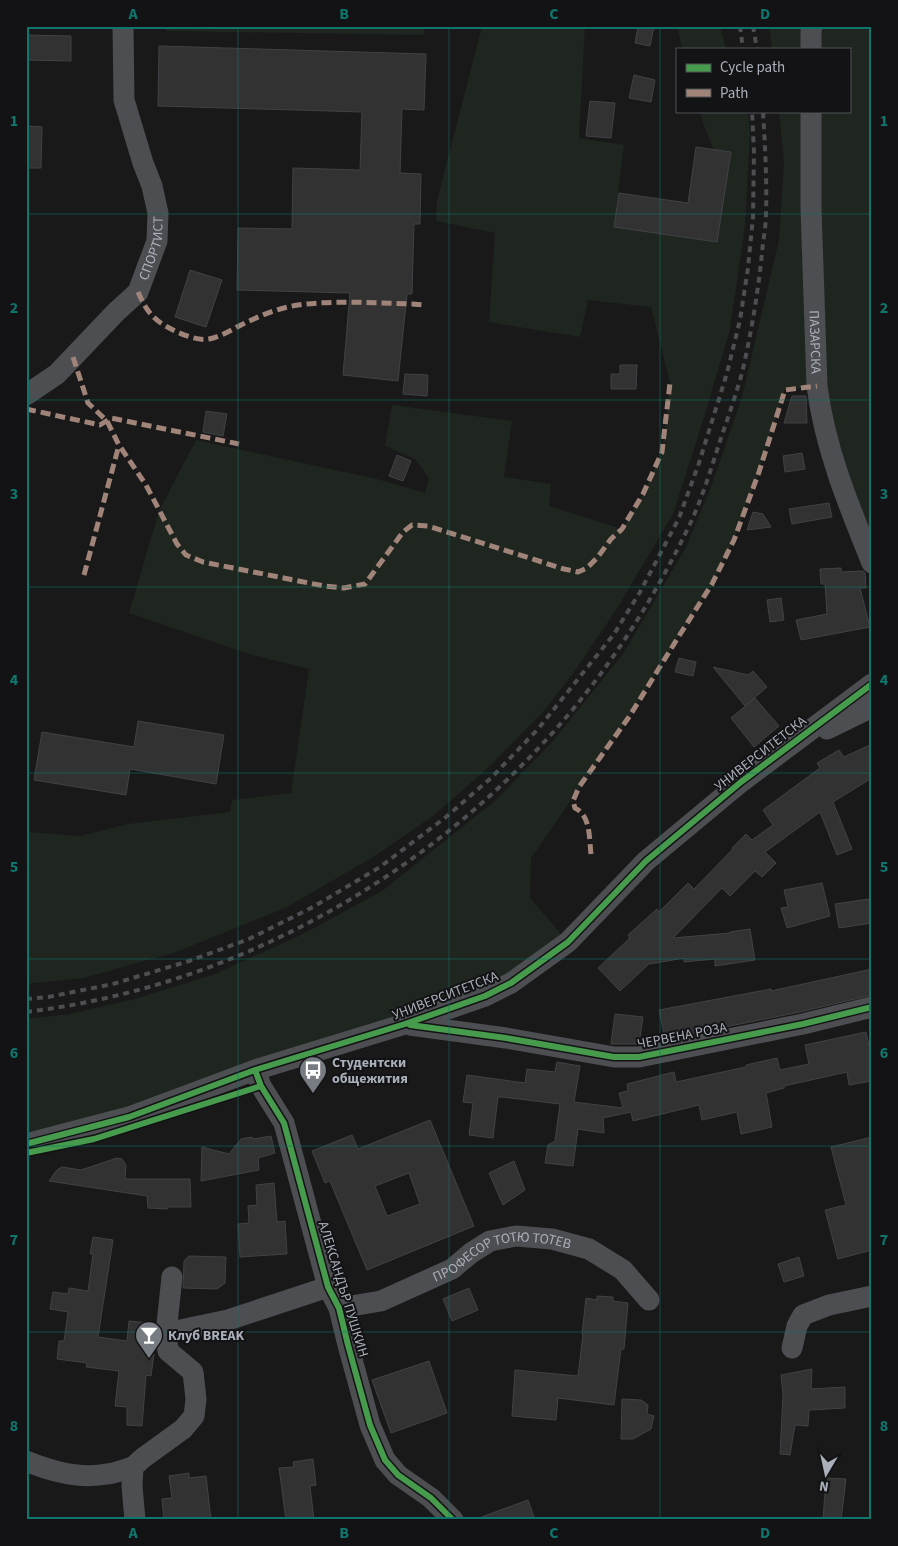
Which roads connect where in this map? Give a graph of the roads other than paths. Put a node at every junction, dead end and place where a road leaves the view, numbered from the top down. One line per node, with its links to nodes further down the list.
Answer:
1 (123, 26): 5 (street, СПОРТИСТ)
2 (812, 26): 3 (street)
3 (811, 48)
4 (811, 112): 6 (street, ПАЗАРСКА)
5 (26, 395)
6 (872, 564)
7 (872, 684): 9 (street, УНИВЕРСИТЕТСКА)
8 (872, 707): 9 (street)
9 (782, 750): 11 (street, УНИВЕРСИТЕТСКА)
10 (872, 1007): 11 (street, ЧЕРВЕНА РОЗА)
11 (406, 1024): 12 (street, УНИВЕРСИТЕТСКА)
12 (255, 1070): 13 (street, УНИВЕРСИТЕТСКА); 15 (street, АЛЕКСАНДЪР ПУШКИН)
13 (26, 1144)
14 (172, 1277): 19 (street)
15 (328, 1287): 18 (street, АЛЕКСАНДЪР ПУШКИН); 19 (street)
16 (872, 1296): 20 (street)
17 (649, 1300): 18 (street, ПРОФЕСОР ТОТЮ ТОТЕВ)
18 (340, 1308): 24 (street, АЛЕКСАНДЪР ПУШКИН)
19 (166, 1333): 22 (street)
20 (792, 1348)
21 (26, 1461): 22 (street)
22 (133, 1467): 23 (street)
23 (135, 1520)
24 (454, 1520)

